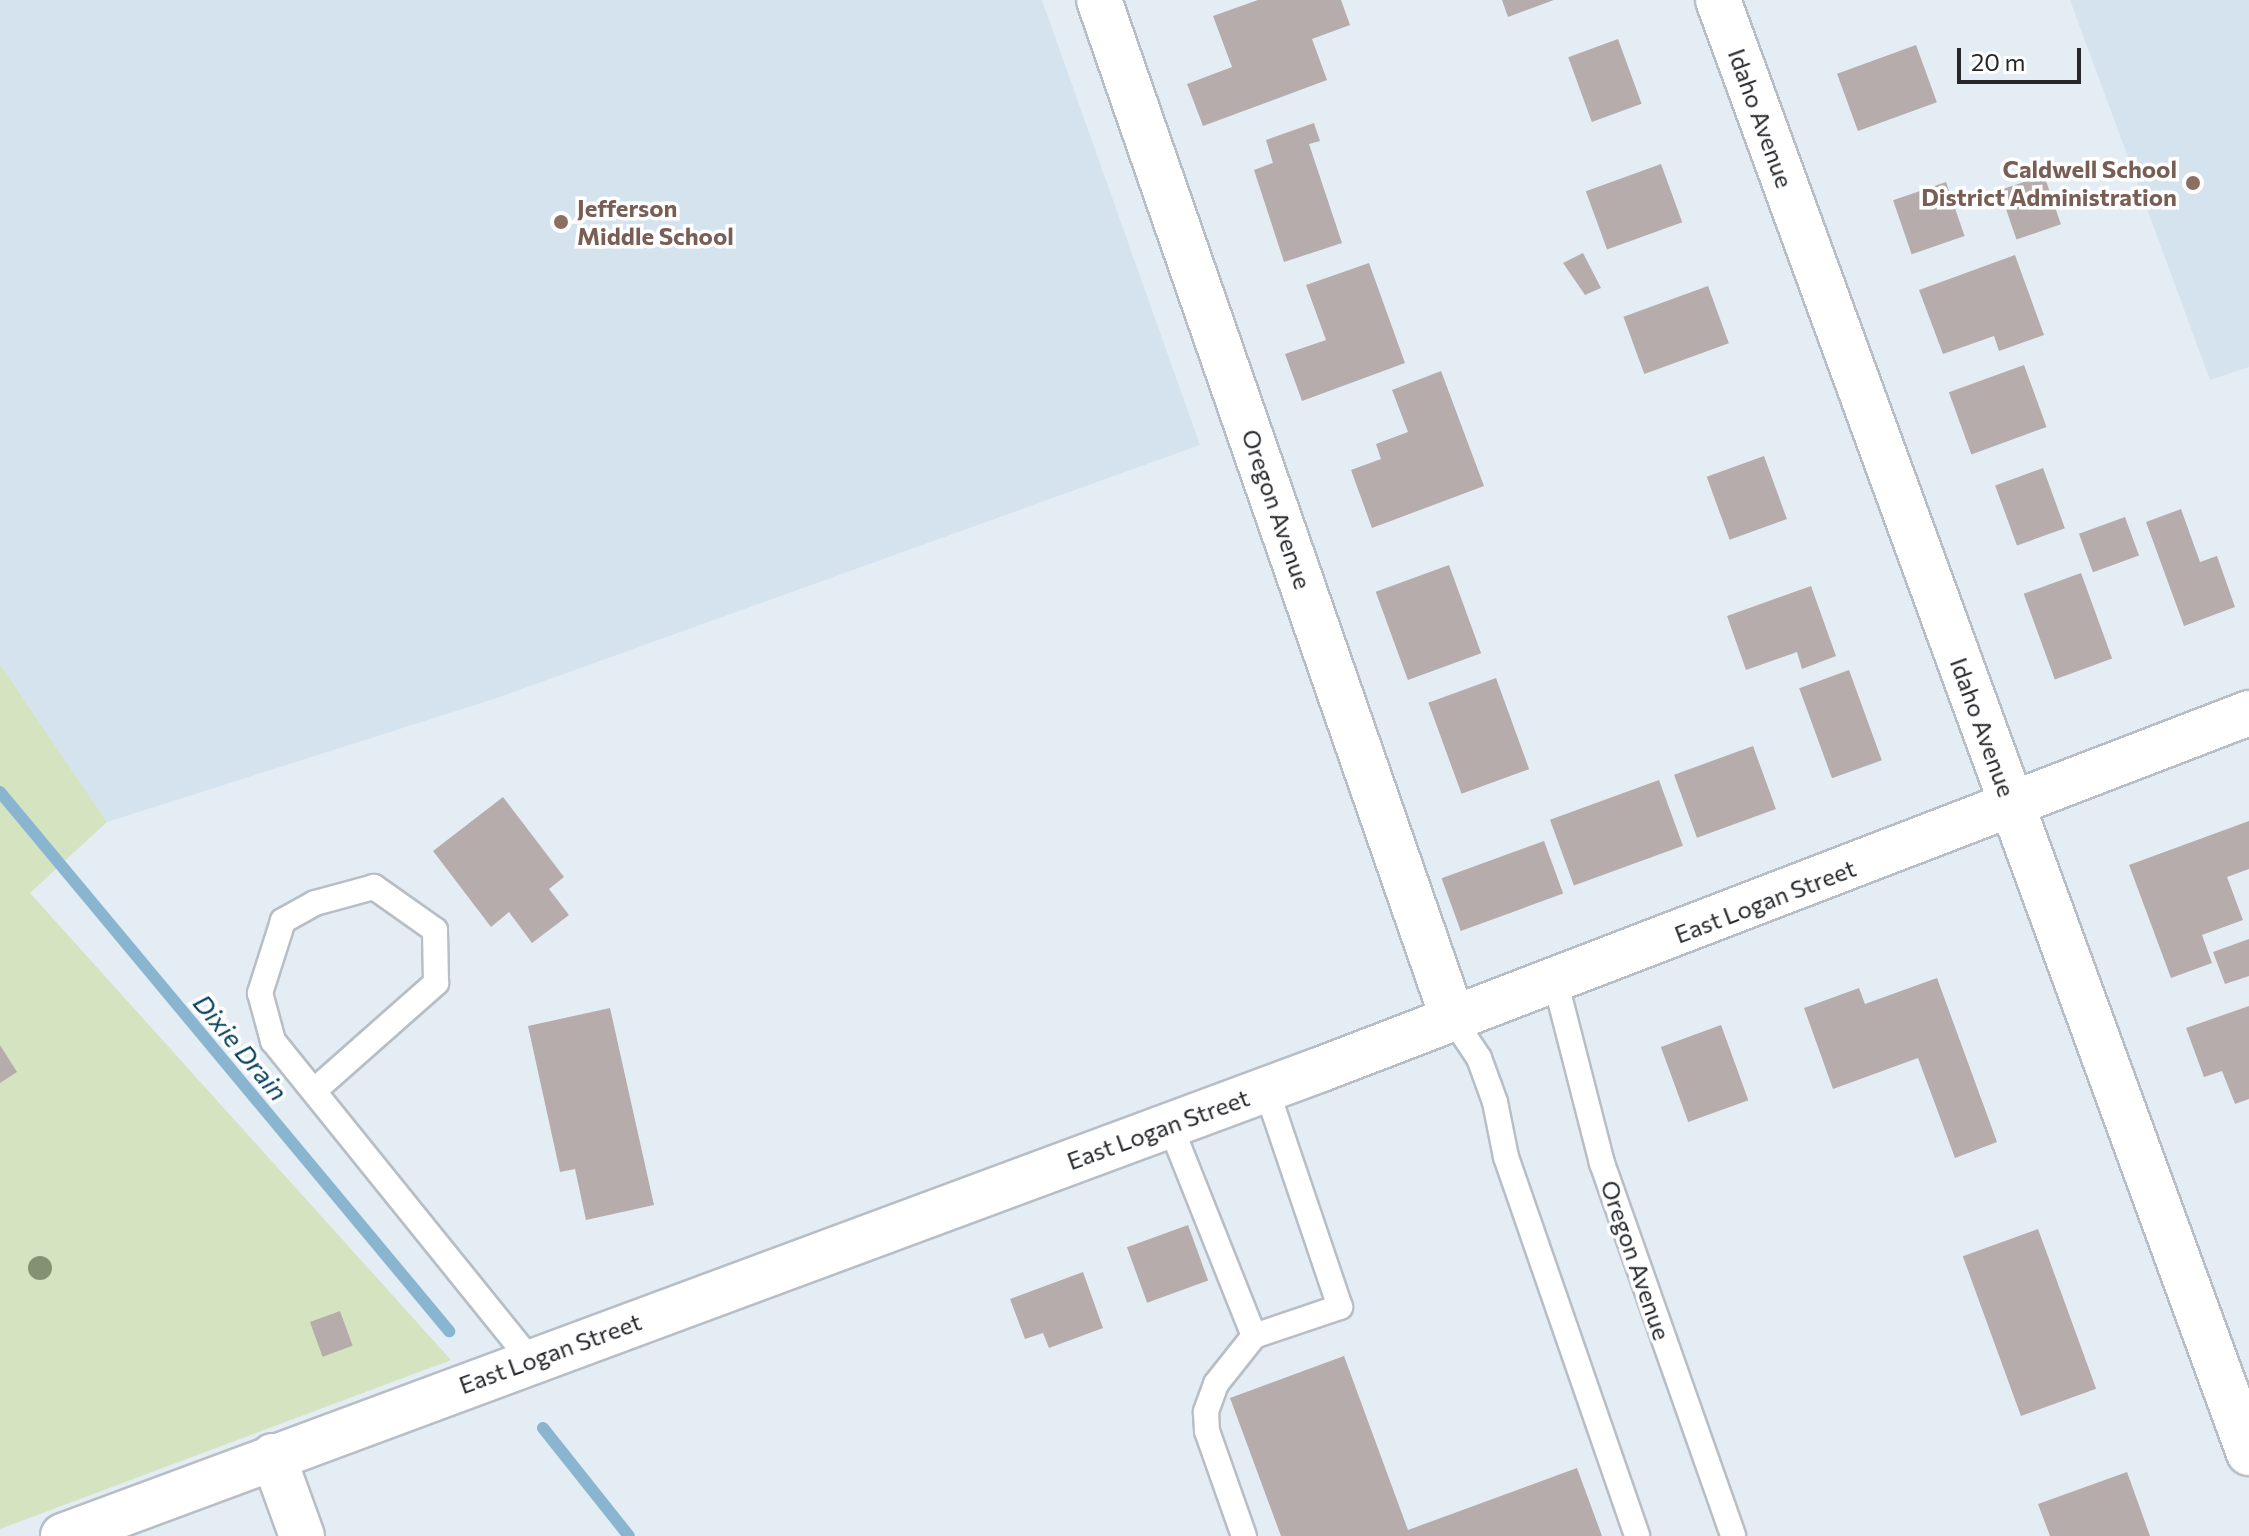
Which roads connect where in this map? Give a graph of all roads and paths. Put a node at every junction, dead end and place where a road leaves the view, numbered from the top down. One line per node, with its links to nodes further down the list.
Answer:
1 (1099, 0): 6 (street, Oregon Avenue)
2 (1718, 0): 4 (street, Idaho Avenue)
3 (2249, 713): 4 (street, East Logan Street)
4 (2012, 808): 5 (street, East Logan Street); 12 (street, Idaho Avenue)
5 (1555, 980): 6 (street, East Logan Street); 18 (lane, Oregon Avenue)
6 (1453, 1019): 7 (street, East Logan Street); 17 (lane)
7 (1266, 1089): 9 (street, East Logan Street); 10 (lane)
8 (315, 1090): 8 (lane); 11 (lane)
9 (1170, 1125): 10 (lane); 11 (street, East Logan Street)
10 (1254, 1336): 16 (lane)
11 (530, 1360): 13 (street, East Logan Street)
12 (2249, 1453)
13 (273, 1456): 14 (street, East Logan Street); 15 (street)
14 (63, 1536)
15 (302, 1536)
16 (1244, 1536)
17 (1637, 1536)
18 (1733, 1536)

